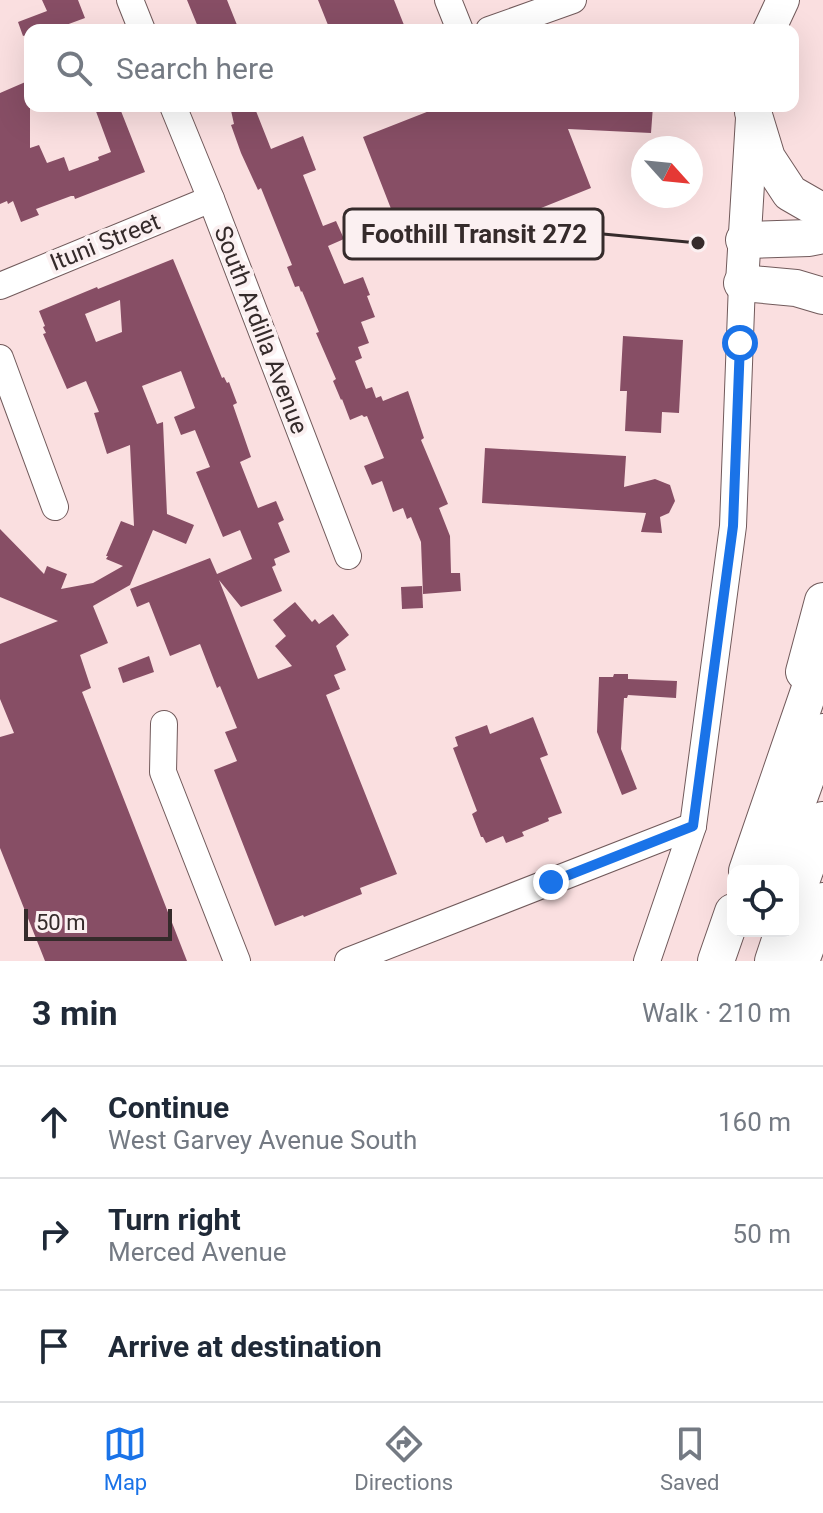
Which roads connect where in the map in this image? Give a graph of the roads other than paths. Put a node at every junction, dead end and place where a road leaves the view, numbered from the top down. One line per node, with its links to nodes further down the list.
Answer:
1 (130, 0): 5 (street)
2 (448, 0): 6 (street)
3 (573, 0): 7 (street)
4 (783, 0): 8 (main road)
5 (140, 24)
6 (458, 24)
7 (506, 24)
8 (772, 24)
9 (175, 112): 12 (street, South Ardilla Avenue)
10 (753, 112): 15 (main road)
11 (754, 112): 13 (highway)
12 (211, 199): 17 (street, Ituni Street); 21 (street, South Ardilla Avenue)
13 (823, 212)
14 (823, 235): 15 (highway)
15 (744, 240): 16 (main road)
16 (742, 283): 18 (highway); 28 (street)
17 (0, 286)
18 (823, 296)
19 (0, 358): 20 (street)
20 (55, 507)
21 (348, 556)
22 (823, 601): 26 (highway)
23 (823, 650): 26 (highway)
24 (164, 724): 36 (street)
25 (823, 732): 30 (highway)
26 (767, 813): 29 (highway)
27 (823, 820): 31 (highway)
28 (693, 826): 37 (street); 38 (street)
29 (749, 865)
30 (775, 865)
31 (799, 887)
32 (823, 901): 42 (highway)
33 (727, 929): 39 (highway)
34 (749, 937): 40 (highway)
35 (781, 937): 41 (highway)
36 (237, 961)
37 (348, 961)
38 (647, 961)
39 (716, 961)
40 (740, 961)
41 (773, 961)
42 (801, 961)

